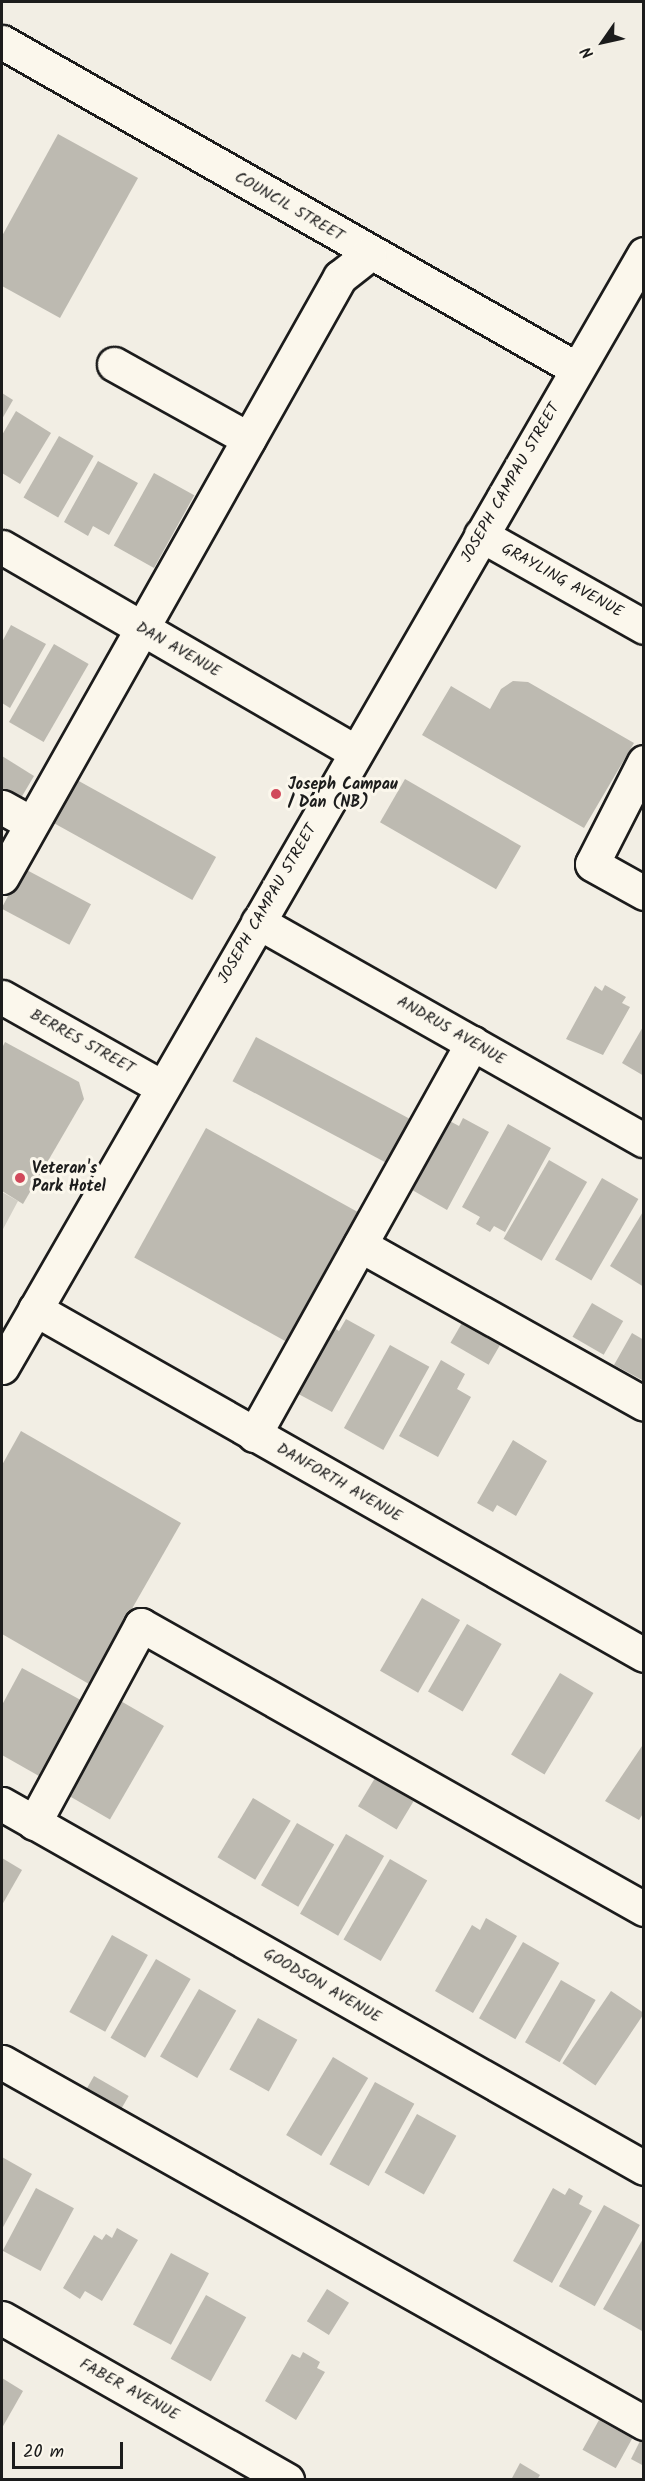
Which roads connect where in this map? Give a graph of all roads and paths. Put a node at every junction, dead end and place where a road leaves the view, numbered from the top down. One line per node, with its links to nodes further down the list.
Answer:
1 (2, 42): 2 (street, COUNCIL STREET)
2 (369, 254): 5 (street, COUNCIL STREET); 6 (street)
3 (644, 254): 5 (street, JOSEPH CAMPAU STREET)
4 (114, 364): 6 (street)
5 (577, 369): 7 (street, JOSEPH CAMPAU STREET)
6 (249, 439): 10 (street)
7 (481, 535): 9 (street, GRAYLING AVENUE); 11 (street, JOSEPH CAMPAU STREET)
8 (2, 547): 10 (street, DAN AVENUE)
9 (644, 627)
10 (141, 628): 11 (street, DAN AVENUE); 14 (street)
11 (355, 752): 17 (street, JOSEPH CAMPAU STREET)
12 (644, 762): 16 (street)
13 (2, 807): 14 (street)
14 (31, 824): 15 (street)
15 (2, 877)
16 (644, 893)
17 (258, 922): 19 (street, ANDRUS AVENUE); 20 (street, JOSEPH CAMPAU STREET)
18 (2, 997): 20 (street, BERRES STREET)
19 (472, 1043): 21 (street, ANDRUS AVENUE); 22 (street)
20 (162, 1087): 23 (street, JOSEPH CAMPAU STREET)
21 (644, 1140)
22 (360, 1245): 25 (street); 26 (street)
23 (35, 1309): 24 (street, JOSEPH CAMPAU STREET); 26 (street, DANFORTH AVENUE)
24 (2, 1367)
25 (644, 1404)
26 (254, 1435): 27 (street, DANFORTH AVENUE)
27 (644, 1655)
28 (2, 1804): 29 (street, GOODSON AVENUE)
29 (34, 1823): 30 (street); 32 (street, GOODSON AVENUE)
30 (644, 1909)
31 (2, 2062): 34 (street)
32 (644, 2168)
33 (2, 2318): 35 (street, FABER AVENUE)
34 (644, 2423)
35 (287, 2480)

